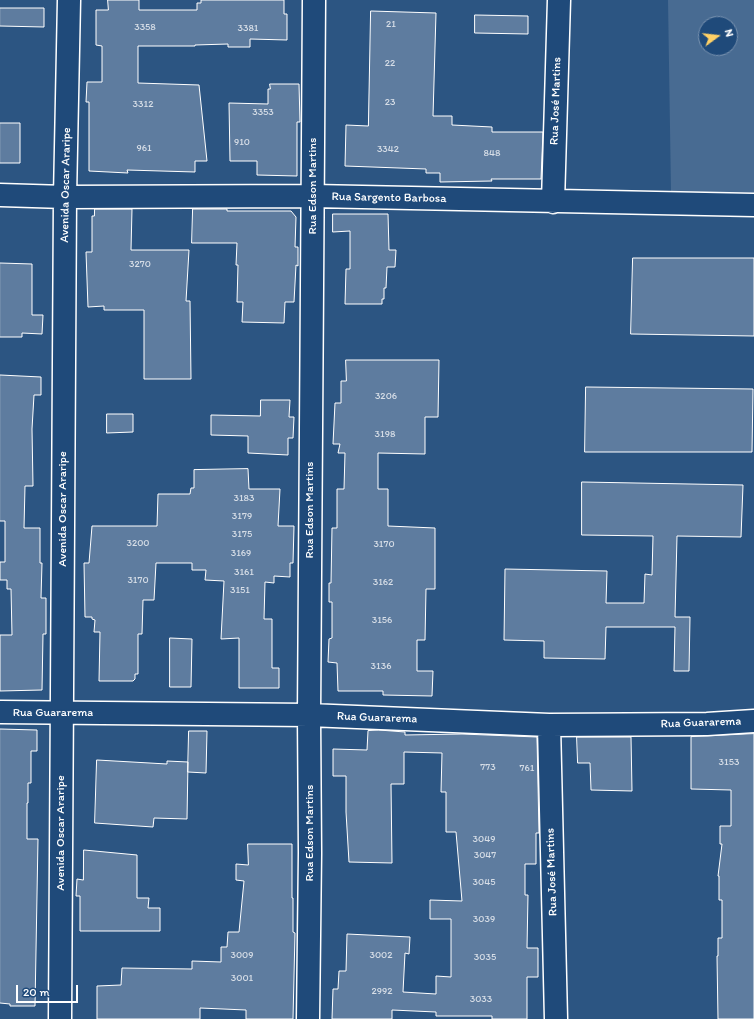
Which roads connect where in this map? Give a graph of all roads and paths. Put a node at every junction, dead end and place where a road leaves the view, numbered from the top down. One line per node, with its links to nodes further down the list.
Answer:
1 (69, 0): 6 (street, Avenida Oscar Araripe)
2 (314, 0): 5 (street, Rua Edson Martins)
3 (558, 0): 7 (street, Rua José Martins)
4 (0, 195): 6 (street, Rua Sargento Barbosa)
5 (313, 196): 6 (street, Rua Sargento Barbosa); 7 (street, Rua Sargento Barbosa); 11 (street, Rua Edson Martins)
6 (65, 197): 10 (street, Avenida Oscar Araripe)
7 (553, 202): 8 (street, Rua Sargento Barbosa)
8 (754, 205)
9 (0, 712): 10 (street, Rua Guararema)
10 (61, 712): 11 (street, Rua Guararema); 14 (street, Avenida Oscar Araripe)
11 (309, 715): 13 (street, Rua Guararema); 15 (street, Rua Edson Martins)
12 (754, 721): 13 (street, Rua Guararema)
13 (548, 725): 16 (street, Rua José Martins)
14 (60, 1019)
15 (308, 1019)
16 (556, 1019)

